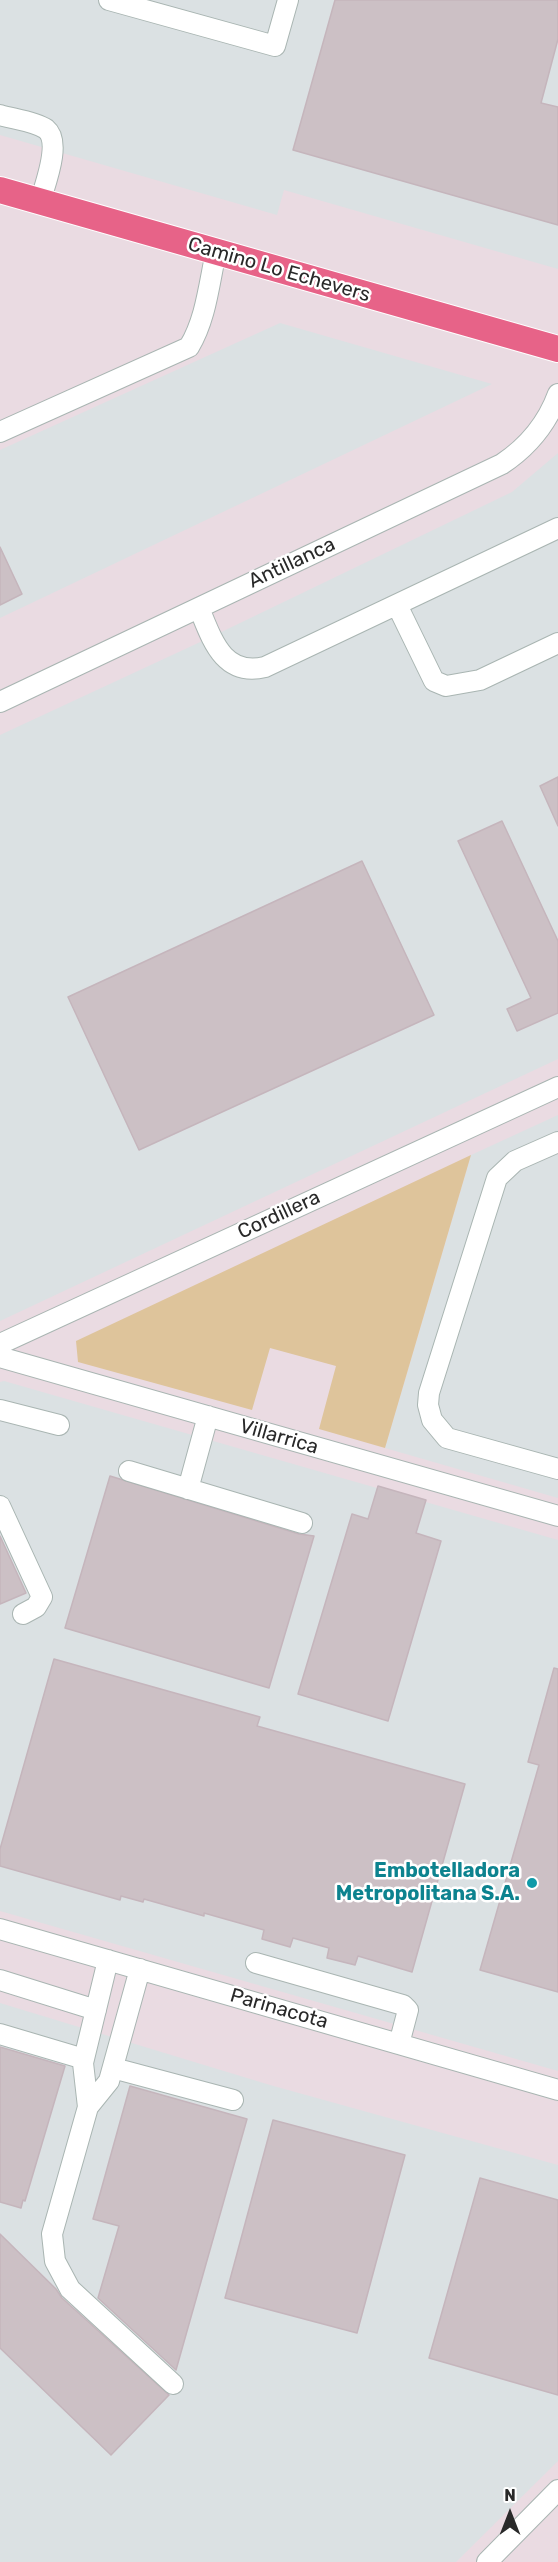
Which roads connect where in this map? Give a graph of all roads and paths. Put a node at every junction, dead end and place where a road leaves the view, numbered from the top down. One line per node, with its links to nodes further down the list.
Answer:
1 (109, 0): 2 (street)
2 (288, 0)
3 (0, 115): 5 (street)
4 (0, 190): 5 (main road, Camino Lo Echevers)
5 (40, 201): 6 (main road, Camino Lo Echevers)
6 (216, 252): 7 (main road, Camino Lo Echevers); 9 (street)
7 (558, 349)
8 (558, 394): 12 (street, Antillanca)
9 (0, 432)
10 (558, 528): 11 (street)
11 (397, 605): 12 (street); 13 (street)
12 (199, 608): 14 (street, Antillanca)
13 (558, 643)
14 (0, 702)
15 (558, 1087): 17 (street, Cordillera)
16 (558, 1142): 22 (street)
17 (0, 1344)
18 (0, 1357): 20 (street, Villarrica)
19 (0, 1410): 21 (street)
20 (208, 1416): 24 (street); 26 (street, Villarrica)
21 (59, 1425)
22 (558, 1469)
23 (129, 1471): 24 (street)
24 (188, 1489): 27 (street)
25 (0, 1506): 28 (street)
26 (558, 1516)
27 (302, 1523)
28 (23, 1614)
29 (0, 1929): 30 (street, Parinacota)
30 (108, 1960): 32 (street, Parinacota); 34 (street)
31 (256, 1963): 36 (street)
32 (140, 1969): 36 (street, Parinacota); 38 (street)
33 (0, 1980): 34 (street)
34 (96, 2010): 37 (street)
35 (0, 2034): 37 (street)
36 (399, 2044): 39 (street, Parinacota)
37 (84, 2060): 41 (street)
38 (113, 2068): 40 (street); 41 (street)
39 (558, 2090)
40 (233, 2100)
41 (88, 2107): 42 (street)
42 (173, 2384)
43 (558, 2490): 44 (street)
44 (487, 2562)

